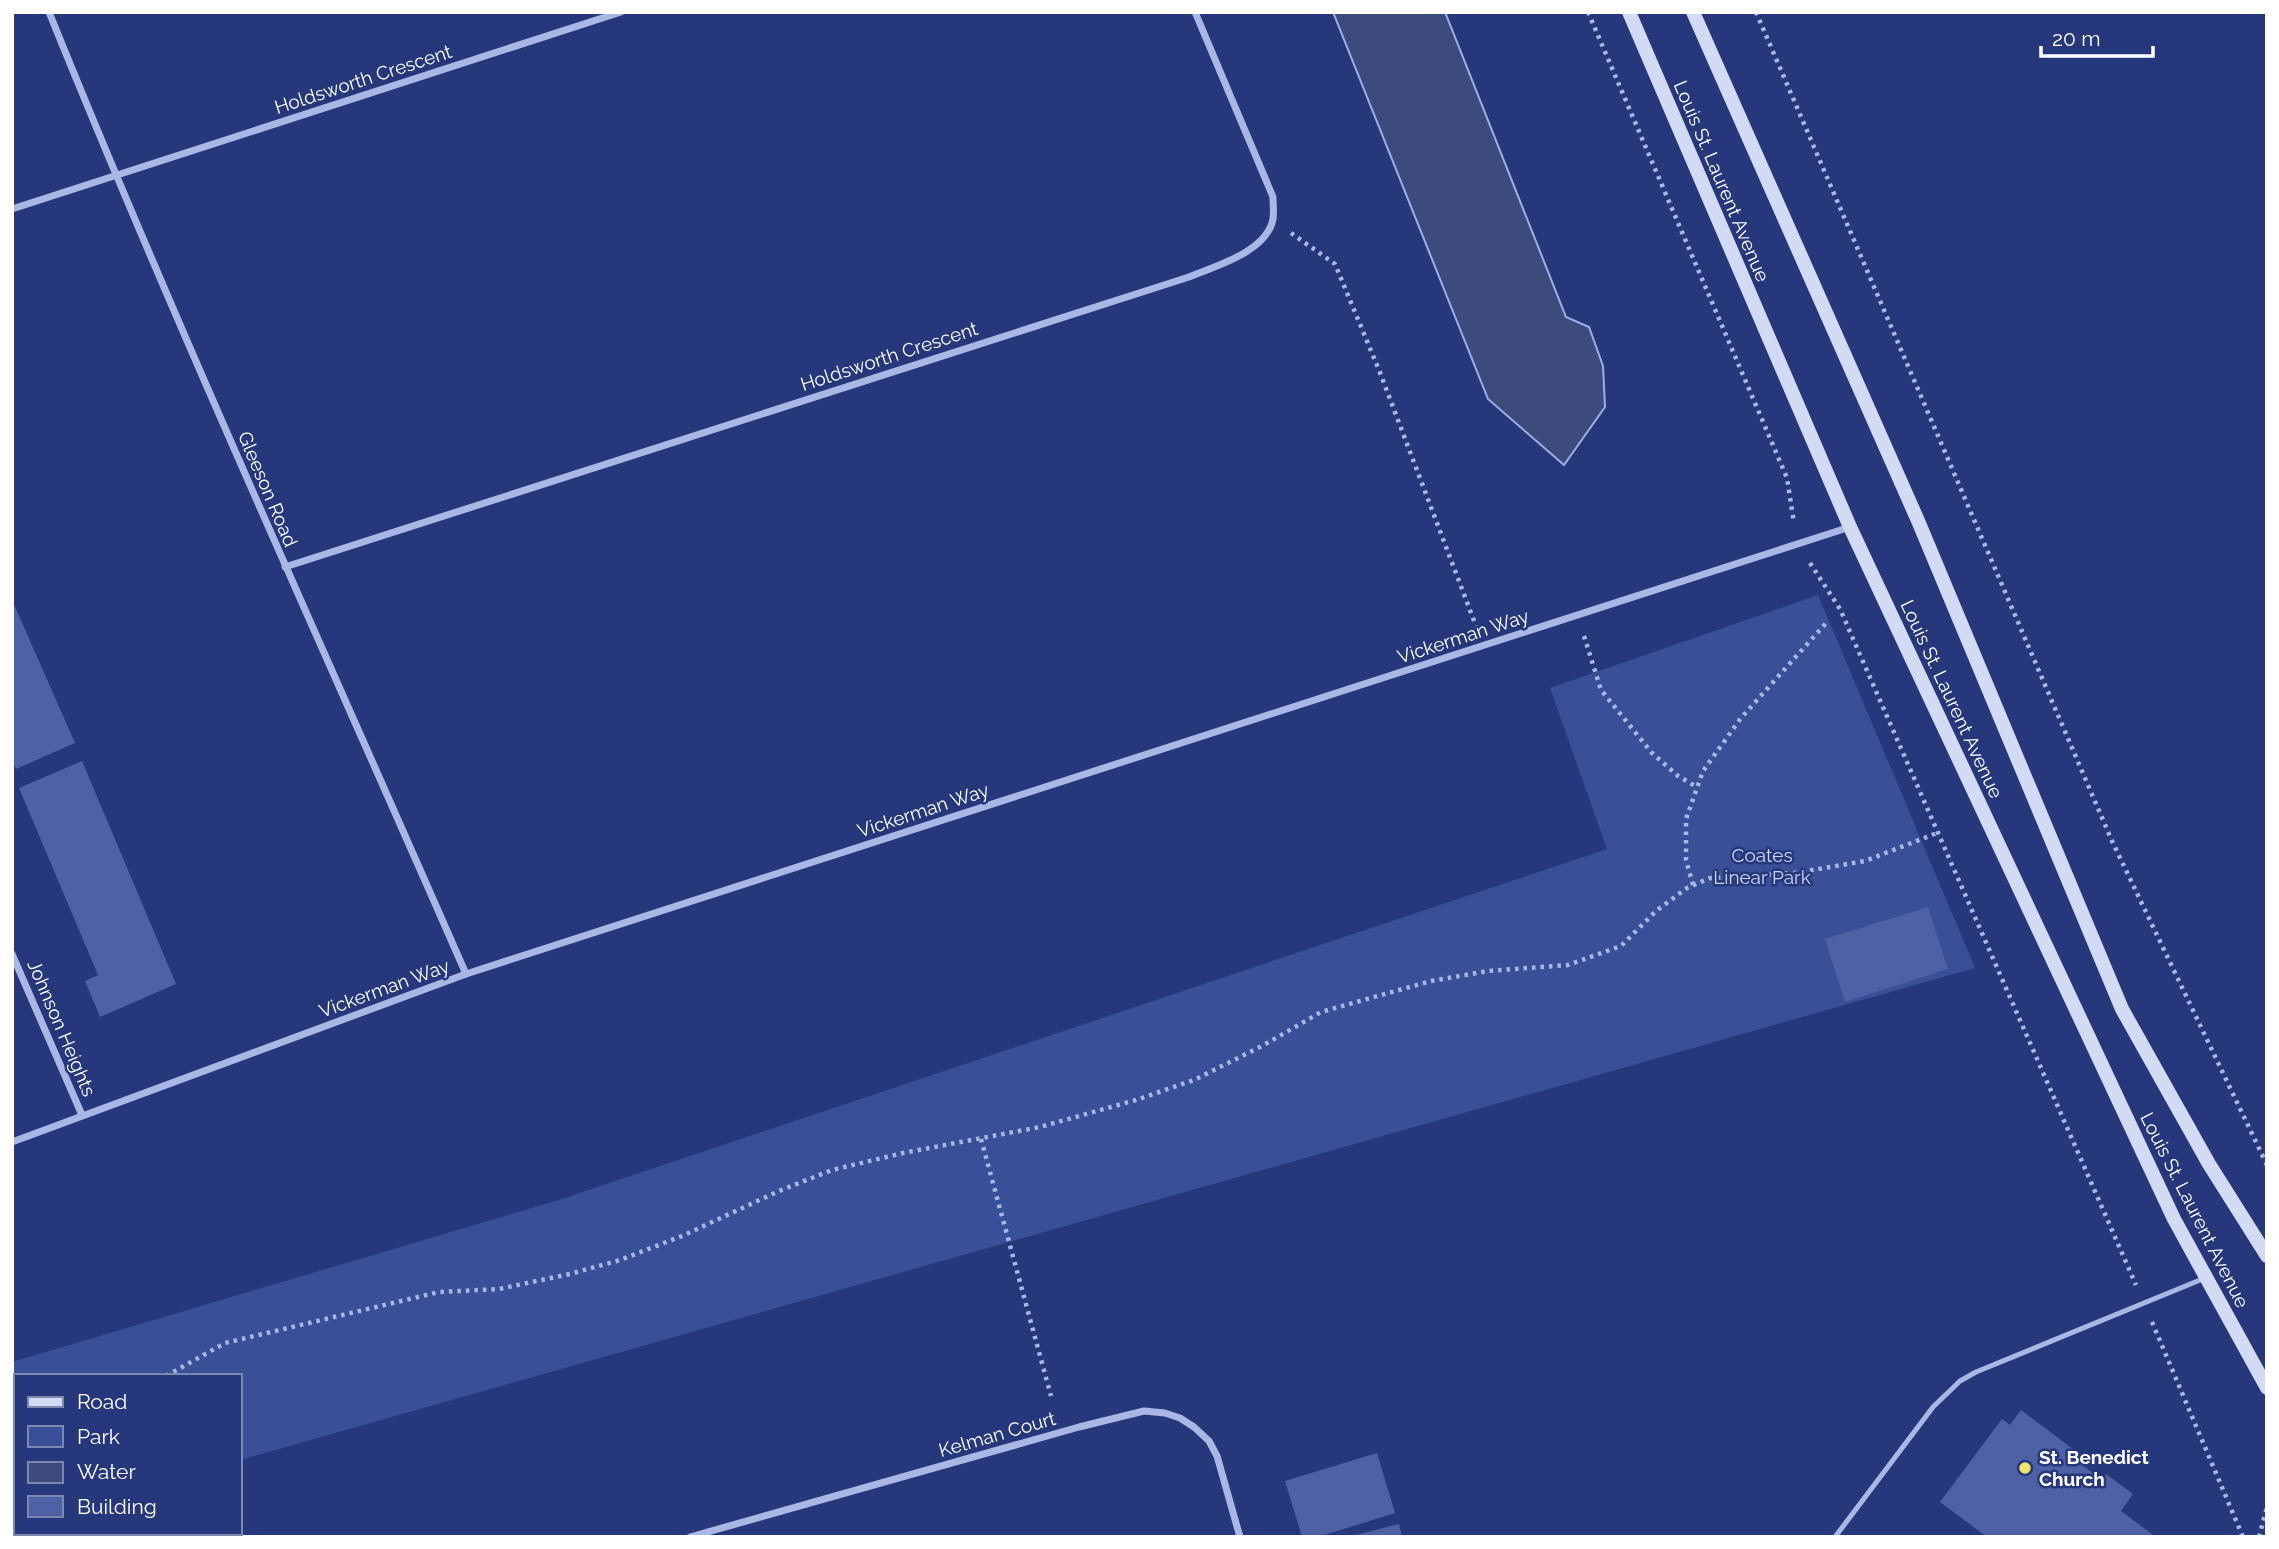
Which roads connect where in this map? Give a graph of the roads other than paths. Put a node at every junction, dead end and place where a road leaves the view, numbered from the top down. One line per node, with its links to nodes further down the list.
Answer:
1 (49, 12): 6 (street, Gleeson Road)
2 (621, 12): 6 (street, Holdsworth Crescent)
3 (1195, 12): 9 (street, Holdsworth Crescent)
4 (1629, 12): 8 (main road, Louis St. Laurent Avenue)
5 (1693, 12): 14 (main road, Louis St. Laurent Avenue)
6 (115, 176): 7 (street); 9 (street, Gleeson Road)
7 (12, 209)
8 (1850, 527): 11 (street, Vickerman Way); 15 (main road, Louis St. Laurent Avenue)
9 (285, 567): 11 (street, Gleeson Road)
10 (12, 954): 12 (street, Johnson Heights)
11 (466, 974): 12 (street, Vickerman Way)
12 (82, 1115): 13 (street, Vickerman Way)
13 (12, 1142)
14 (2267, 1256)
15 (2205, 1278): 16 (main road, Louis St. Laurent Avenue); 20 (lane)
16 (2267, 1388)
17 (710, 1534): 18 (street, Kelman Court); 19 (street, Kelman Court)
18 (690, 1537)
19 (1240, 1537)
20 (1835, 1537)

